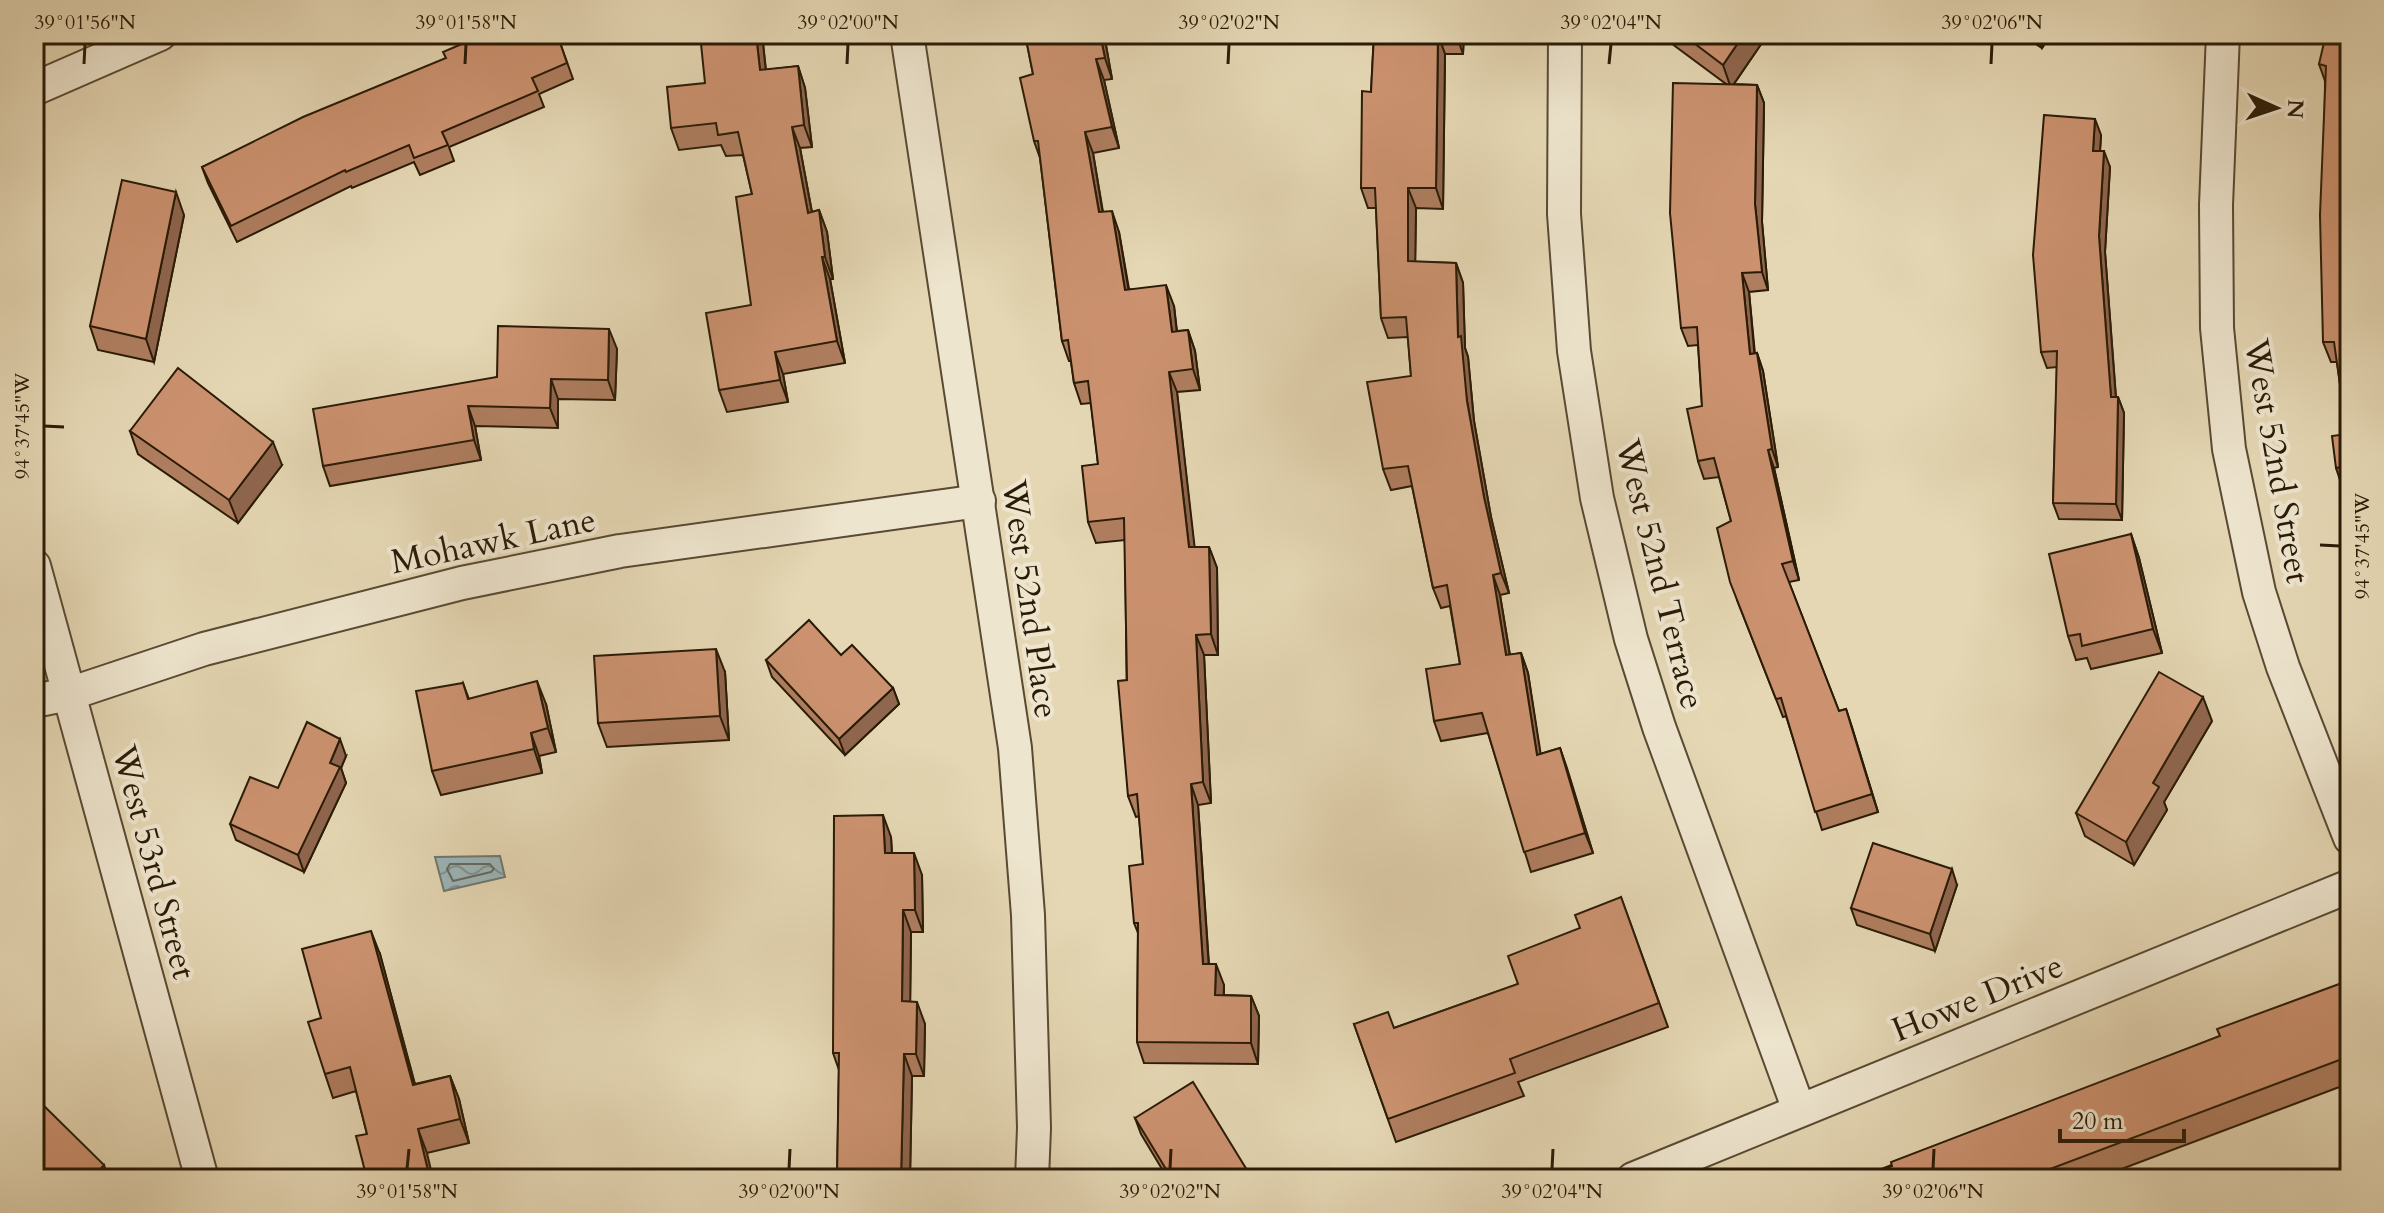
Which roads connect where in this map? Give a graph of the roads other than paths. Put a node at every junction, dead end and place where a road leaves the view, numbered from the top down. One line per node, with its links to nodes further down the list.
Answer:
1 (160, 34): 5 (street)
2 (907, 34): 6 (street, West 52nd Place)
3 (1565, 34): 12 (street, West 52nd Terrace)
4 (2223, 34): 10 (street, West 52nd Street)
5 (34, 89)
6 (979, 501): 8 (street, Mohawk Lane); 14 (street, West 52nd Place)
7 (34, 566): 8 (street, West 53rd Street)
8 (69, 694): 9 (street, Mohawk Lane); 13 (street, West 53rd Street)
9 (34, 701)
10 (2350, 838)
11 (2350, 886): 12 (street, Howe Drive)
12 (1799, 1110): 15 (street, Howe Drive)
13 (202, 1179)
14 (1032, 1179)
15 (1633, 1179)

